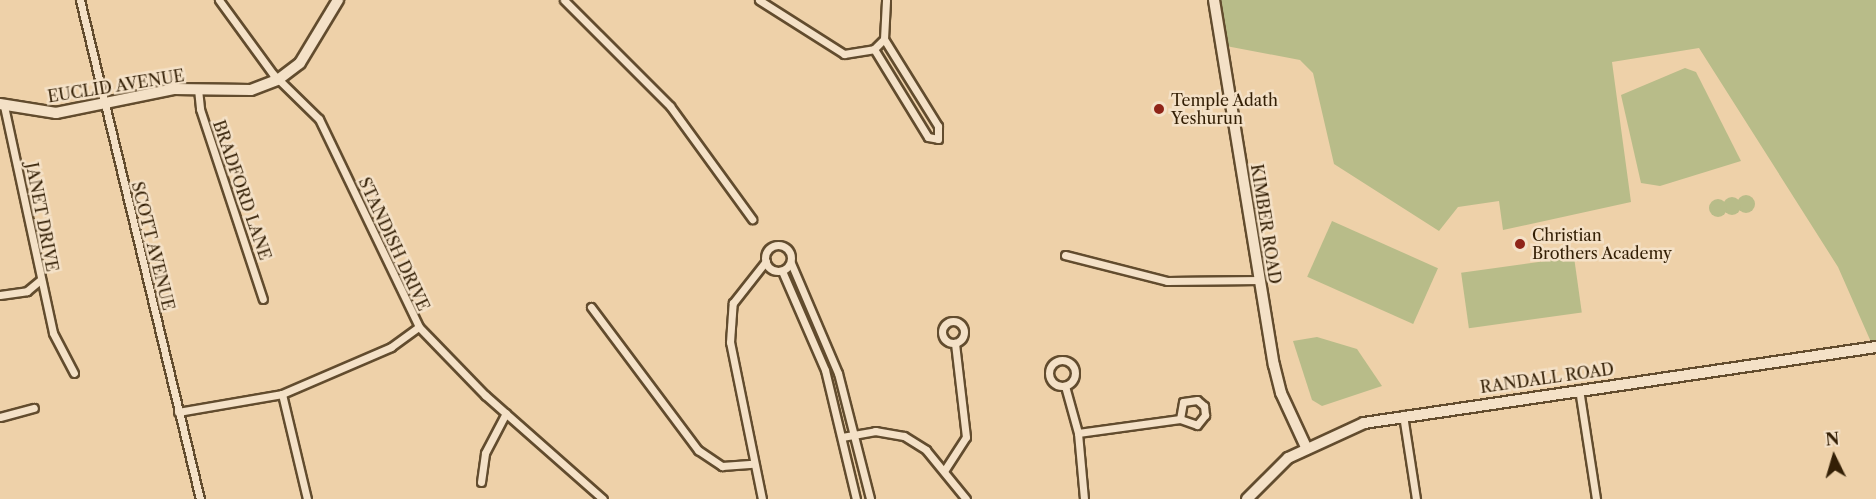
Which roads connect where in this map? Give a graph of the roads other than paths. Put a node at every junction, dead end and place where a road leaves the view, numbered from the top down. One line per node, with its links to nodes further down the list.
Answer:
1 (80, 0): 12 (street, SCOTT AVENUE)
2 (219, 0): 10 (street, STANDISH DRIVE)
3 (339, 0): 10 (street, EUCLID AVENUE)
4 (564, 0): 14 (street)
5 (759, 0): 9 (street)
6 (886, 0): 8 (street)
7 (1214, 0): 20 (street, KIMBER ROAD)
8 (884, 39): 9 (street); 9 (street)
9 (874, 49)
10 (279, 79): 11 (street, EUCLID AVENUE); 24 (street, STANDISH DRIVE)
11 (198, 89): 12 (street, EUCLID AVENUE); 22 (street, BRADFORD LANE)
12 (105, 103): 13 (street, EUCLID AVENUE); 32 (street, SCOTT AVENUE)
13 (2, 105): 19 (street, JANET DRIVE)
14 (752, 219)
15 (1065, 255): 20 (street)
16 (766, 261): 17 (street); 18 (street); 41 (street)
17 (790, 263): 18 (street); 37 (street)
18 (782, 270): 39 (street)
19 (40, 280): 21 (street); 27 (street, JANET DRIVE)
20 (1260, 280): 40 (street, KIMBER ROAD)
21 (0, 295)
22 (263, 299)
23 (591, 307): 41 (street)
24 (419, 327): 30 (street); 33 (street, STANDISH DRIVE)
25 (955, 343): 42 (street)
26 (1876, 348): 29 (street, RANDALL ROAD)
27 (74, 373)
28 (1065, 386): 38 (street)
29 (1579, 389): 34 (street, RANDALL ROAD); 54 (street)
30 (282, 394): 32 (street); 45 (street)
31 (34, 408): 35 (street)
32 (178, 412): 44 (street, SCOTT AVENUE)
33 (506, 413): 43 (street); 46 (street, STANDISH DRIVE)
34 (1403, 415): 40 (street, RANDALL ROAD); 53 (street)
35 (0, 417)
36 (1180, 419): 36 (street); 38 (street)
37 (854, 434): 39 (street); 42 (street); 49 (street)
38 (1078, 434): 51 (street)
39 (842, 437): 48 (street)
40 (1306, 447): 52 (street, RANDALL ROAD)
41 (753, 464): 47 (street)
42 (944, 471): 50 (street)
43 (481, 482)
44 (200, 499)
45 (307, 499)
46 (603, 499)
47 (762, 499)
48 (856, 499)
49 (870, 499)
50 (966, 499)
51 (1084, 499)
52 (1246, 499)
53 (1416, 499)
54 (1596, 499)

